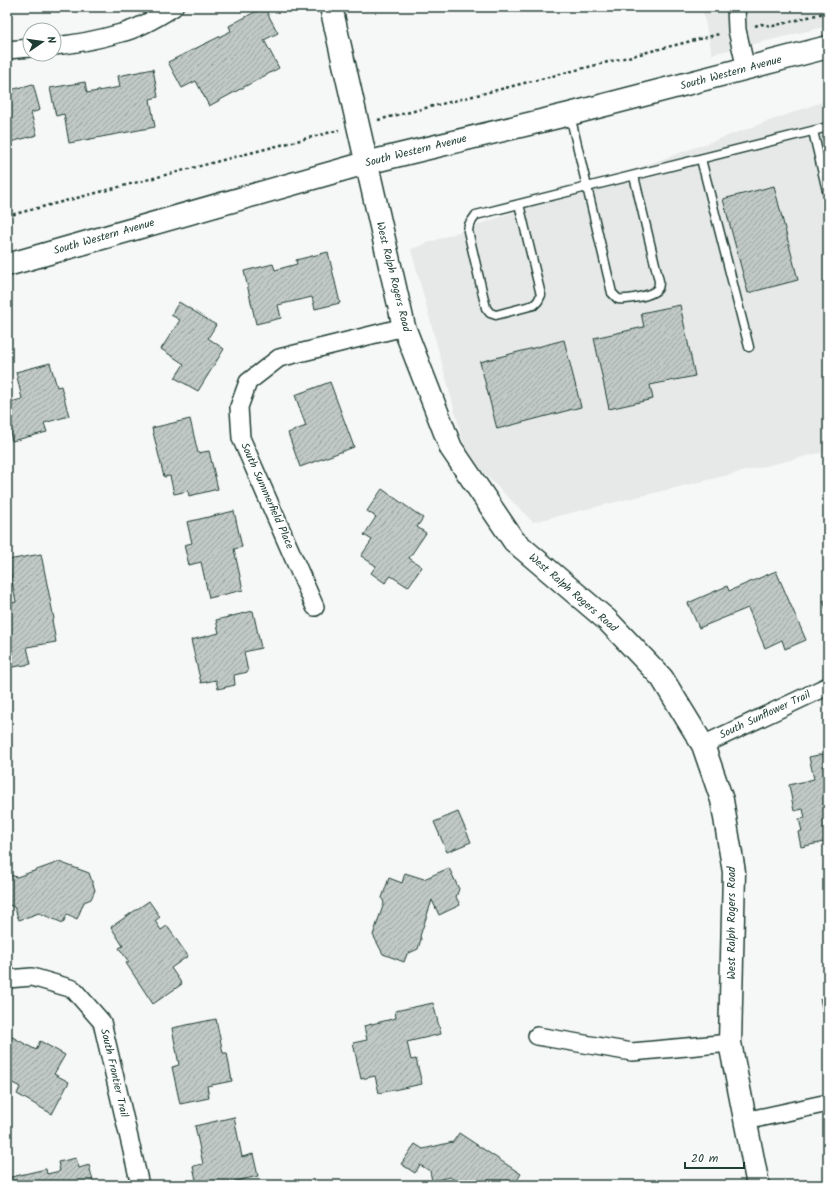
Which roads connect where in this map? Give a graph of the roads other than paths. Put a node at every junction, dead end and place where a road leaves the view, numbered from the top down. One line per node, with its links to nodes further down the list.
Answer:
1 (174, 7): 4 (street)
2 (331, 7): 13 (street, West Ralph Rogers Road)
3 (736, 7): 8 (street)
4 (62, 45)
5 (828, 47): 8 (street, South Western Avenue)
6 (22, 49): 7 (street)
7 (7, 50)
8 (746, 69): 9 (street, South Western Avenue)
9 (570, 114): 13 (street, South Western Avenue); 15 (lane)
10 (828, 127): 11 (lane)
11 (813, 131): 12 (lane); 16 (lane)
12 (701, 159): 14 (lane); 20 (lane)
13 (366, 163): 18 (street, South Western Avenue); 19 (street, West Ralph Rogers Road)
14 (634, 176): 15 (lane); 15 (lane)
15 (587, 187): 17 (lane)
16 (828, 195)
17 (519, 204): 17 (lane)
18 (7, 265)
19 (404, 327): 21 (street, South Summerfield Place); 23 (street, West Ralph Rogers Road)
20 (749, 347)
21 (315, 607)
22 (828, 686): 23 (street, South Sunflower Trail)
23 (703, 745): 26 (street, West Ralph Rogers Road)
24 (7, 979): 29 (street, South Frontier Trail)
25 (536, 1036): 26 (street)
26 (730, 1043): 28 (street, West Ralph Rogers Road)
27 (828, 1103): 28 (street)
28 (745, 1121): 30 (street, West Ralph Rogers Road)
29 (140, 1185)
30 (758, 1185)

